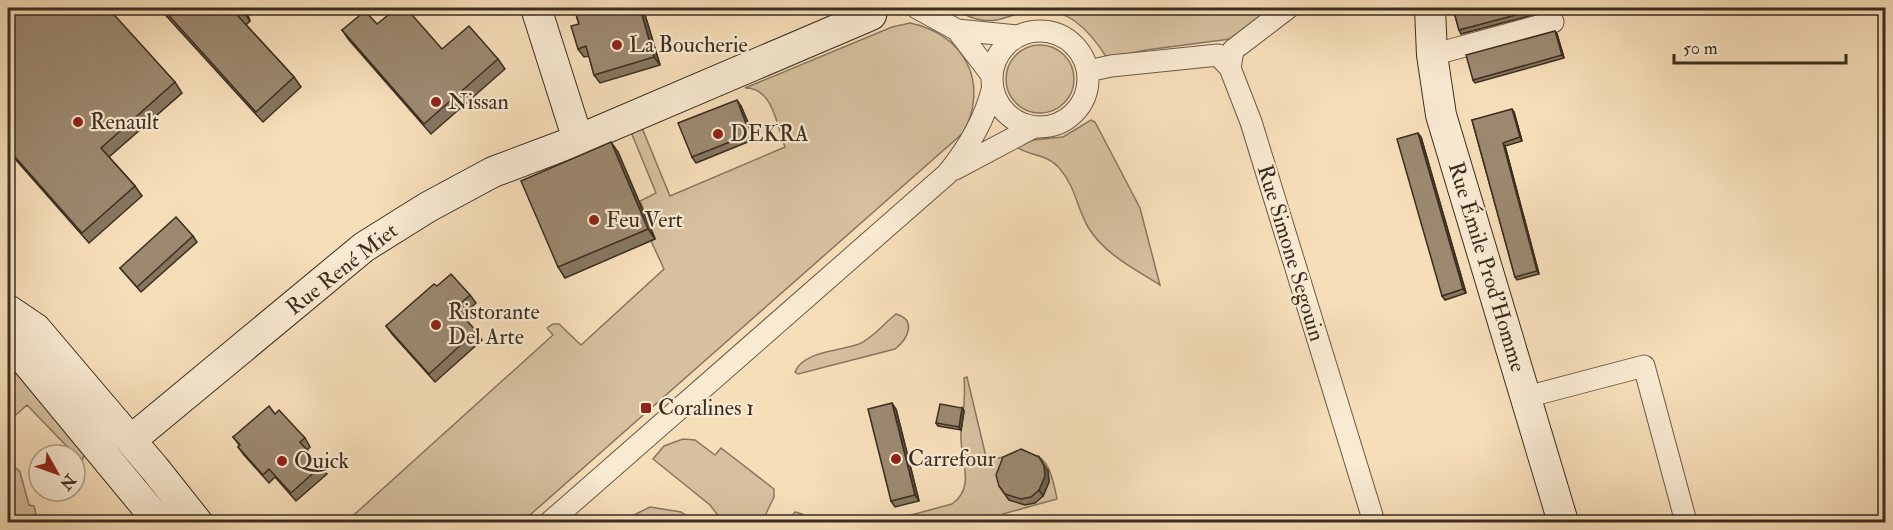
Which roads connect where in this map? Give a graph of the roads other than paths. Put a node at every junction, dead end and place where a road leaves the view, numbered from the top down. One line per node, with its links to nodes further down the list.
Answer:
1 (536, 8): 14 (street)
2 (873, 8): 14 (street, Rue René Miet)
3 (917, 8): 7 (street)
4 (1288, 8): 10 (street)
5 (1430, 8): 9 (street, Rue Émile Prod'Homme)
6 (1553, 22): 9 (street)
7 (957, 30): 8 (street); 12 (street)
8 (1017, 36): 11 (street); 12 (street)
9 (1432, 55): 18 (street, Rue Émile Prod'Homme)
10 (1230, 68): 11 (street); 23 (street, Rue Simone Segouin)
11 (1088, 70): 13 (street)
12 (992, 82): 13 (street); 15 (street)
13 (1034, 126): 15 (street)
14 (578, 140): 19 (street, Rue René Miet)
15 (947, 174): 22 (street)
16 (8, 310): 19 (street)
17 (8, 343): 20 (street)
18 (1526, 397): 24 (street, Rue Émile Prod'Homme); 25 (street)
19 (131, 440): 21 (street)
20 (159, 522)
21 (197, 522)
22 (550, 522)
23 (1374, 522)
24 (1563, 522)
25 (1686, 522)

